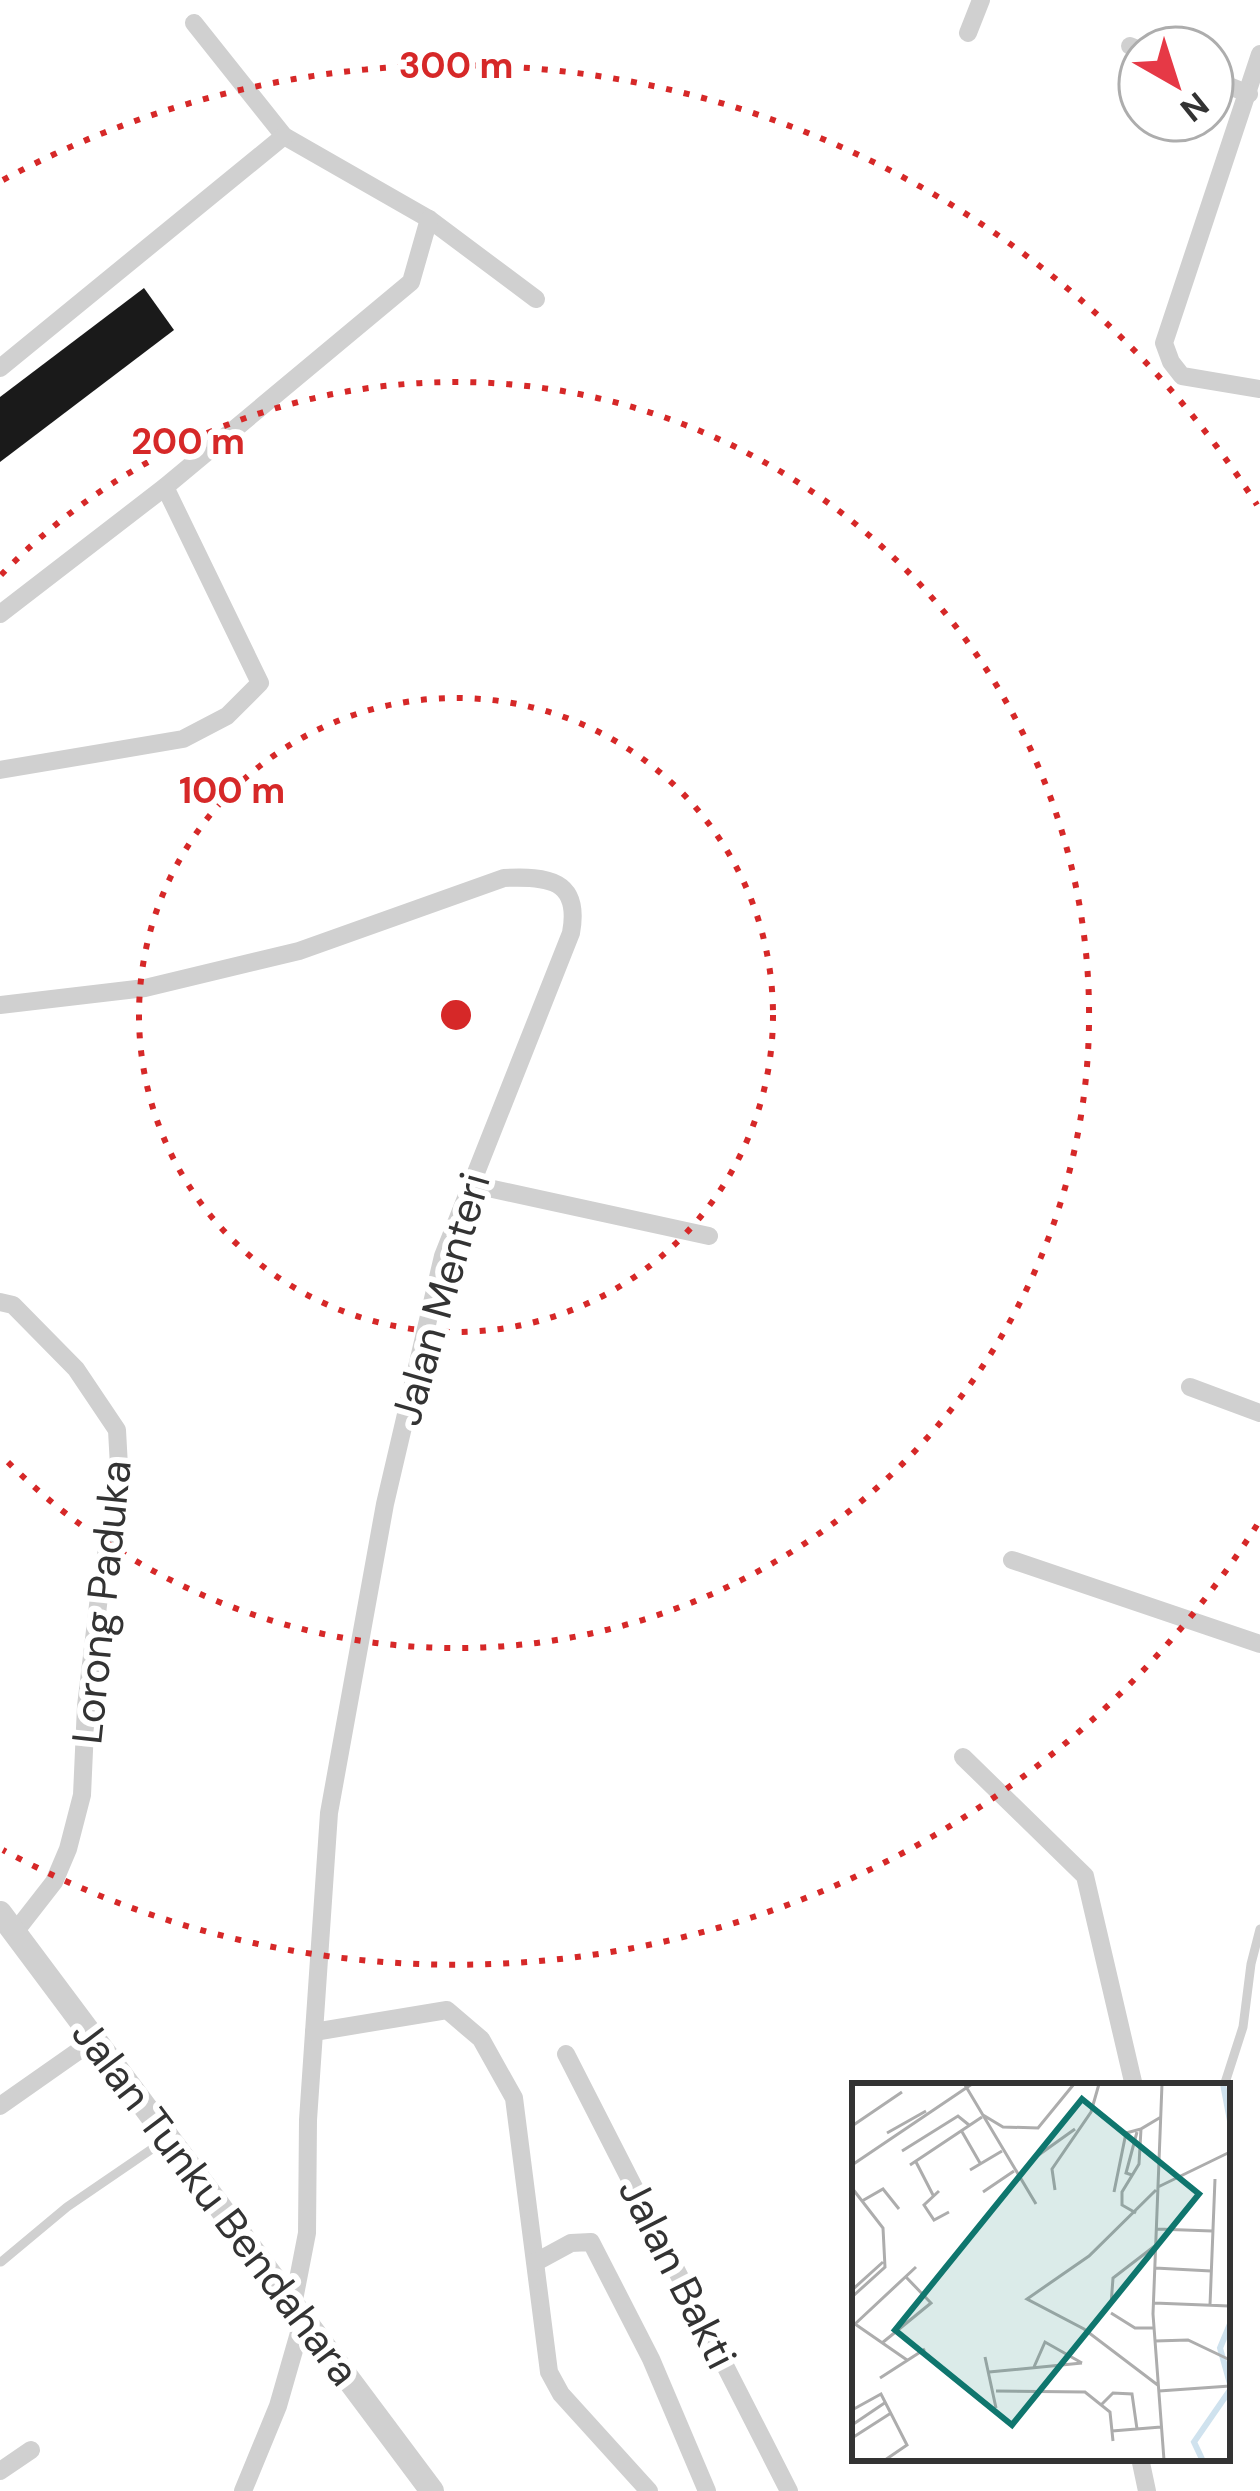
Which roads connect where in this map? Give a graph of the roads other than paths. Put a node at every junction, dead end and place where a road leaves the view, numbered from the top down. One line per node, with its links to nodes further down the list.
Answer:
1 (981, 0): 3 (street)
2 (194, 22): 7 (street)
3 (968, 32)
4 (1260, 54): 6 (street)
5 (1236, 89): 6 (street)
6 (1249, 94): 11 (street)
7 (284, 136): 8 (street); 10 (street)
8 (429, 219): 9 (street); 12 (street)
9 (536, 298)
10 (0, 368)
11 (1260, 389)
12 (165, 487): 13 (street); 14 (street)
13 (0, 614)
14 (0, 770)
15 (0, 1006): 16 (street, Jalan Menteri)
16 (470, 1184): 17 (street); 26 (street, Jalan Menteri)
17 (709, 1236)
18 (0, 1302): 24 (street, Lorong Paduka)
19 (1190, 1387): 20 (street)
20 (1260, 1414)
21 (1012, 1560): 22 (street)
22 (1260, 1644)
23 (963, 1757): 29 (street)
24 (7, 1922): 27 (street, Jalan Tunku Bendahara)
25 (1260, 1929): 30 (lane)
26 (314, 2032): 34 (street); 35 (street, Jalan Menteri)
27 (94, 2040): 31 (street); 32 (street, Jalan Tunku Bendahara)
28 (566, 2054): 43 (street, Jalan Bakti)
29 (1133, 2083)
30 (1224, 2083)
31 (0, 2106)
32 (168, 2138): 33 (lane); 35 (street, Jalan Tunku Bendahara)
33 (2, 2262)
34 (536, 2262): 41 (street); 42 (street, Jalan Bakti)
35 (298, 2312): 39 (street, Jalan Menteri); 40 (street, Jalan Tunku Bendahara)
36 (31, 2450): 38 (street)
37 (1141, 2461): 44 (street)
38 (0, 2471)
39 (243, 2491)
40 (432, 2491)
41 (650, 2491)
42 (707, 2491)
43 (789, 2491)
44 (1147, 2491)

